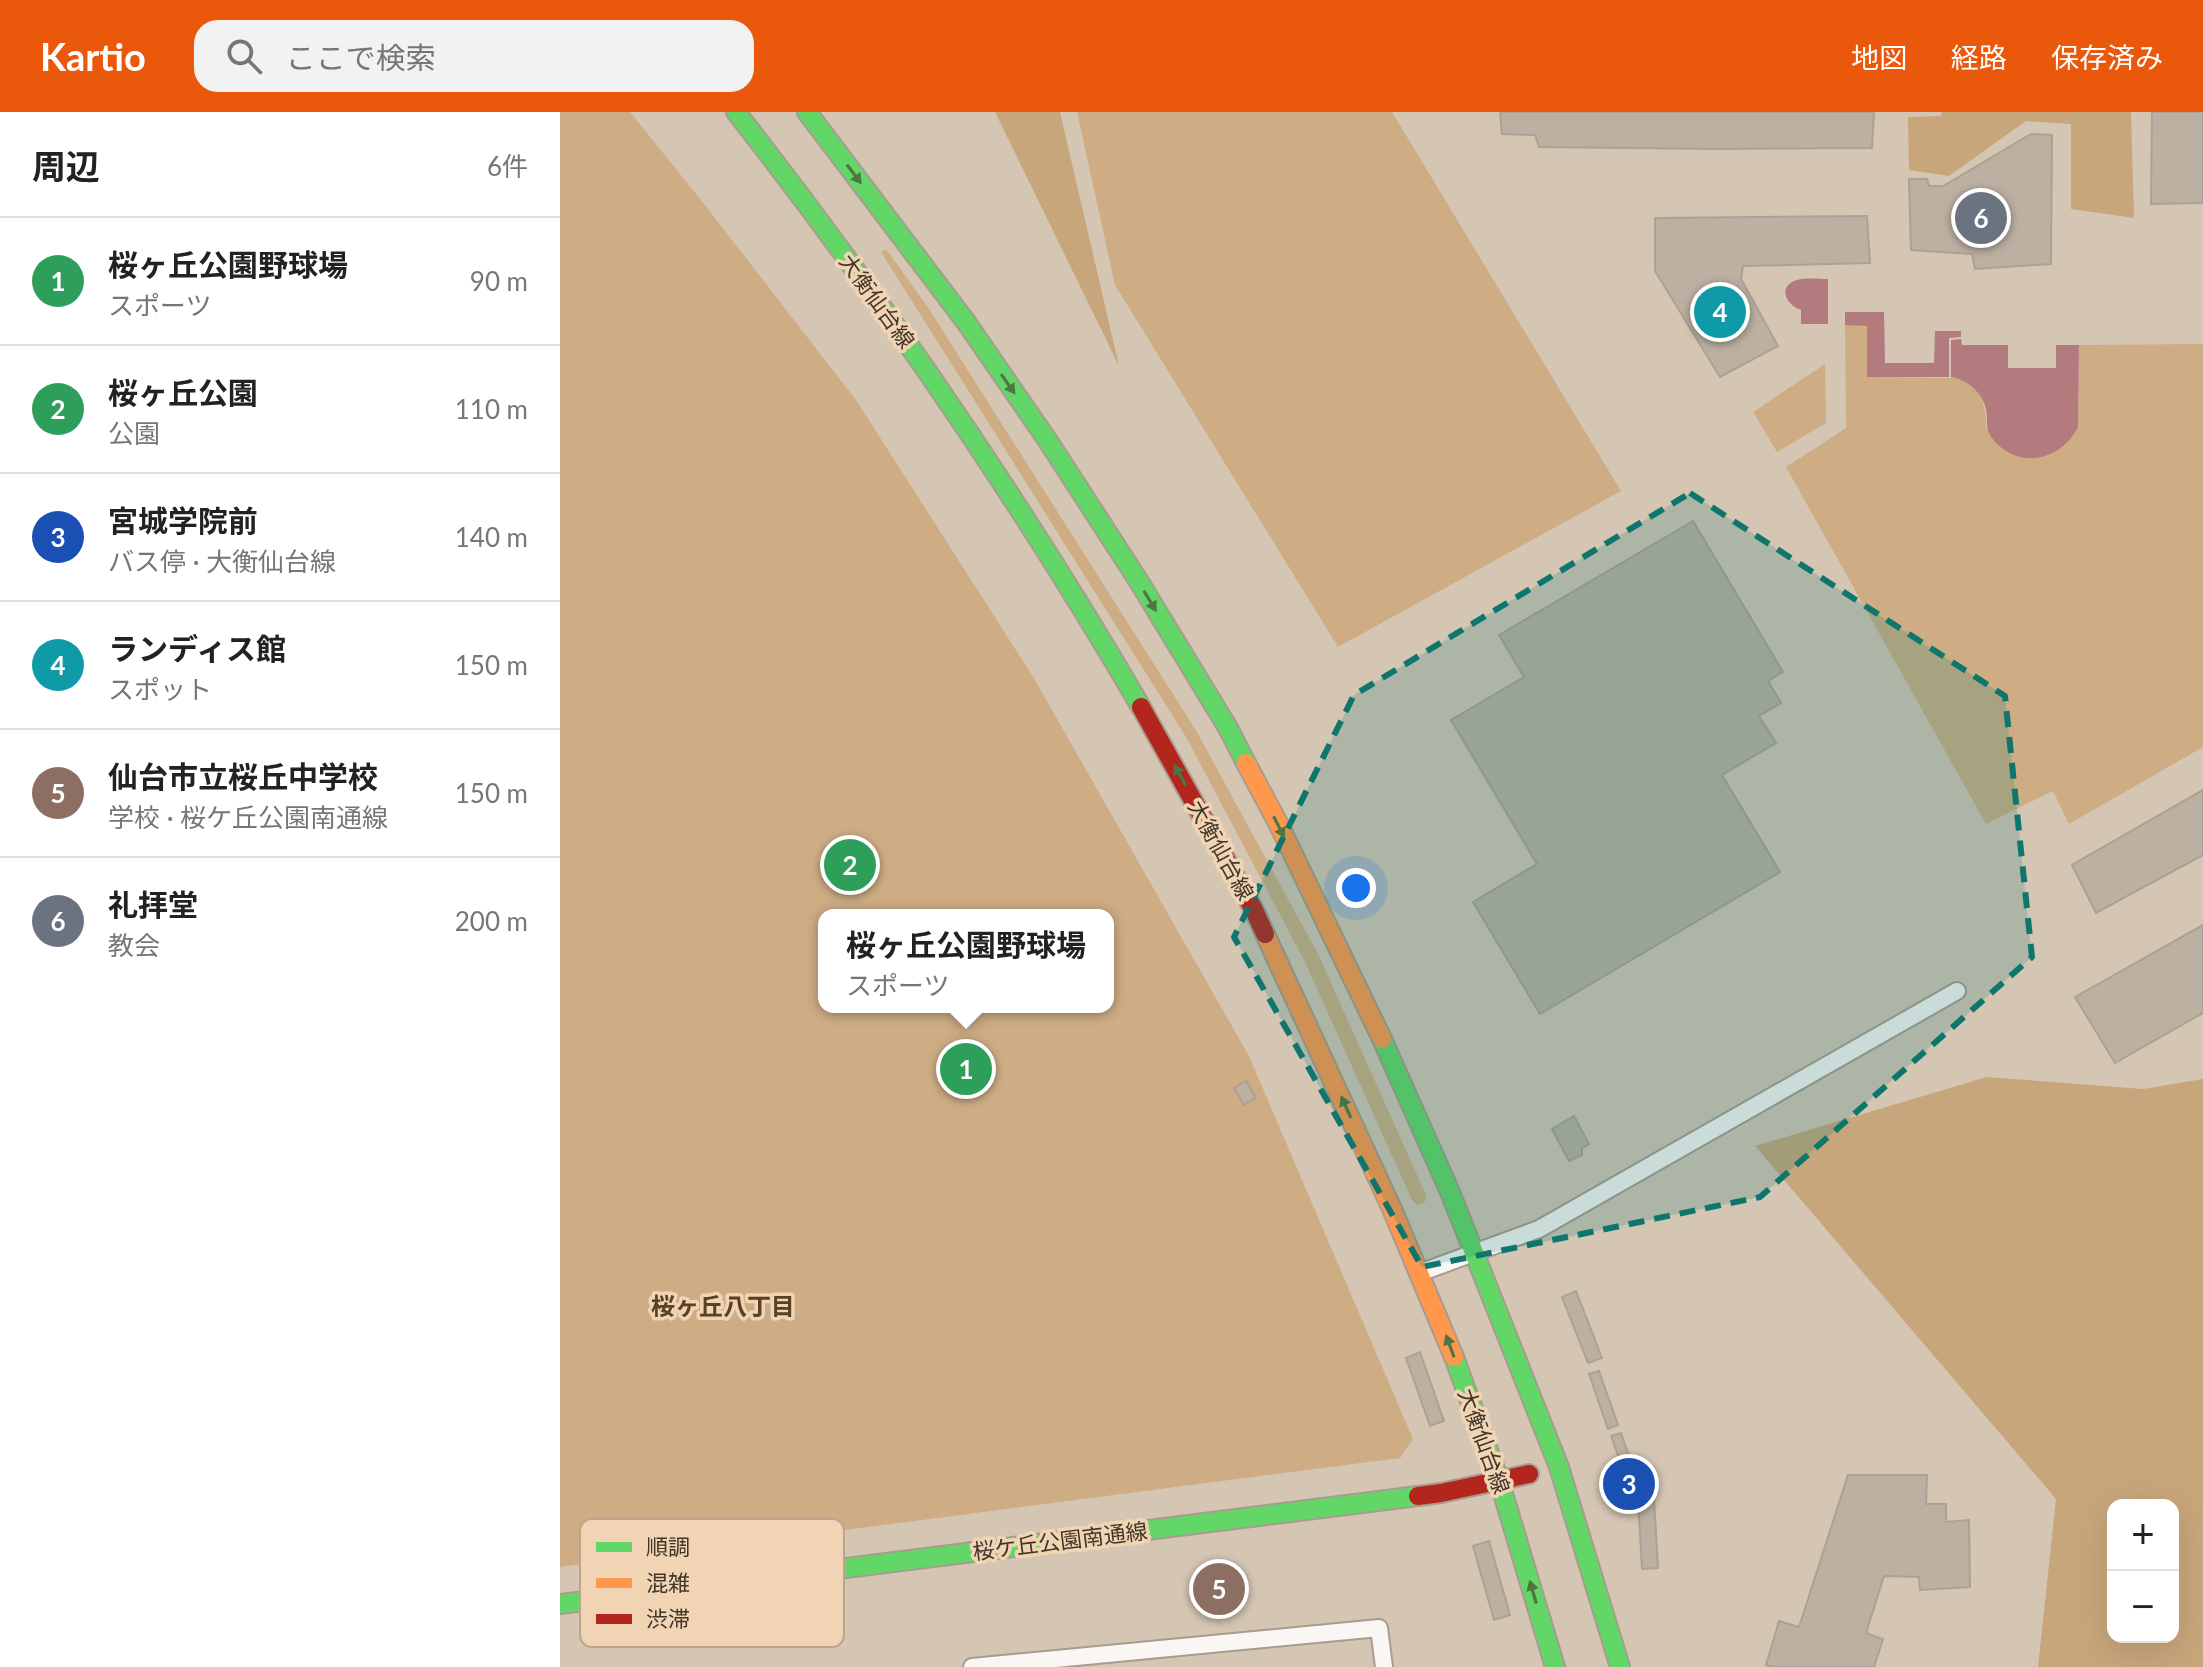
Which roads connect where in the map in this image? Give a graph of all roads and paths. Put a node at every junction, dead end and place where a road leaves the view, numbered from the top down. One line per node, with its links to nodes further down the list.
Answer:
1 (736, 112): 5 (main road, 大衡仙台線, one-way to 1)
2 (807, 112): 4 (main road, one-way to 4)
3 (1957, 991): 4 (lane)
4 (1474, 1253): 5 (lane); 6 (main road)
5 (1420, 1272): 7 (main road, 大衡仙台線, one-way to 5)
6 (1559, 1467): 7 (main road, 桜ケ丘公園南通線); 14 (main road)
7 (1499, 1480): 8 (main road, 桜ケ丘公園南通線); 13 (main road, 大衡仙台線, one-way to 7)
8 (844, 1568)
9 (580, 1601): 10 (main road, 桜ケ丘公園南通線)
10 (560, 1604)
11 (972, 1667): 12 (lane)
12 (1384, 1667)
13 (1555, 1667)
14 (1620, 1667)

